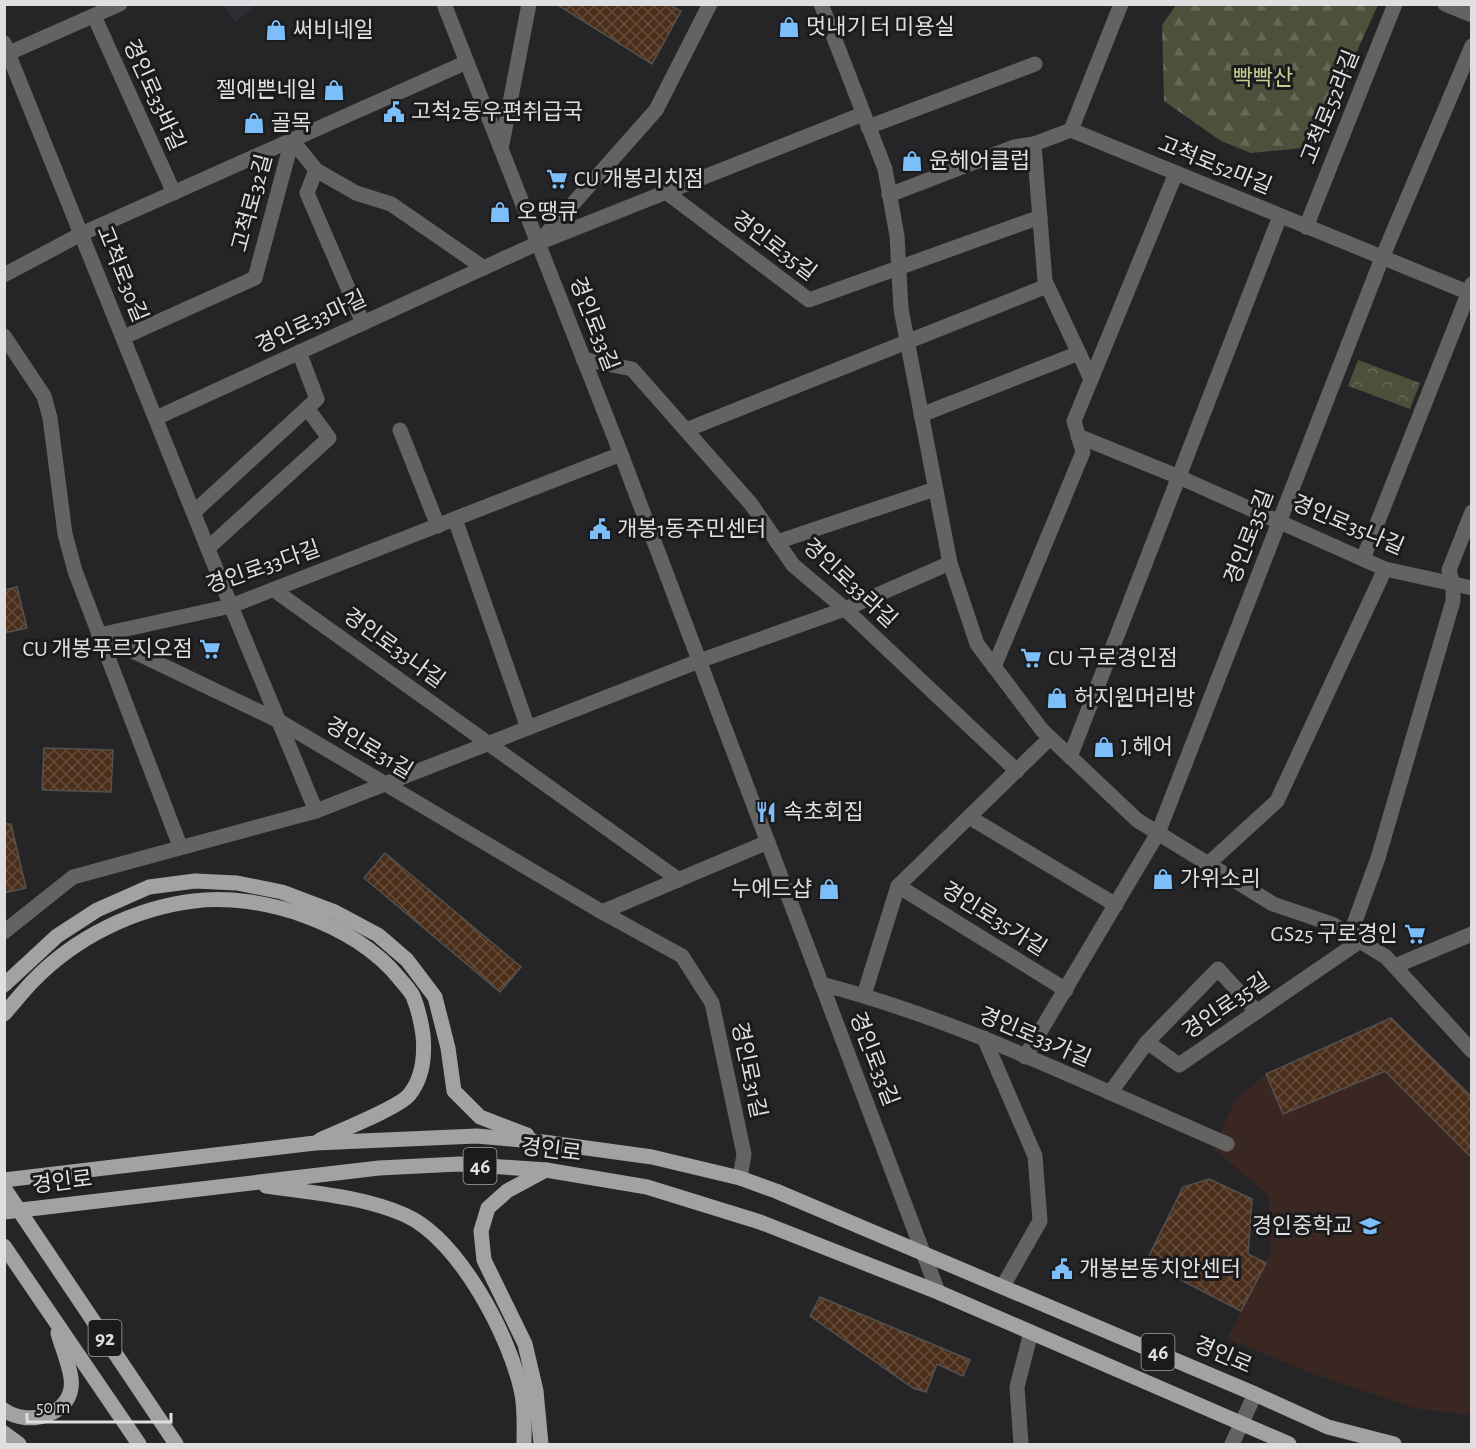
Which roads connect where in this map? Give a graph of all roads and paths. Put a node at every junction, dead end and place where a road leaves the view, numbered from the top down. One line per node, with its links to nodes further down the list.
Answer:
1 (120, 4): 10 (street, 고척로30길)
2 (444, 4): 13 (street, 경인로33길)
3 (529, 4): 19 (street)
4 (710, 4): 29 (street)
5 (821, 4): 15 (street)
6 (1121, 4): 16 (street)
7 (1395, 4): 27 (street, 고척로52라길)
8 (1445, 4): 9 (street)
9 (1472, 15)
10 (94, 16): 12 (street, 고척로30길); 23 (street, 경인로33바길)
11 (1472, 46): 30 (street)
12 (7, 48): 28 (street, 고척로30길)
13 (467, 62): 17 (street); 19 (street, 경인로33길)
14 (1035, 64): 15 (street)
15 (866, 120): 22 (street); 24 (street)
16 (1071, 130): 18 (street); 21 (street, 고척로52마길)
17 (292, 140): 20 (street); 23 (street); 38 (street, 고척로32길)
18 (1034, 144): 24 (street); 26 (street)
19 (501, 149): 29 (street, 경인로33길)
20 (316, 170): 31 (street); 36 (street)
21 (1176, 173): 25 (street, 고척로52마길); 43 (street)
22 (666, 192): 29 (street); 32 (street, 경인로35길)
23 (174, 193): 28 (street)
24 (890, 195): 32 (street)
25 (1280, 216): 27 (street, 고척로52마길); 51 (street)
26 (1040, 217): 32 (street, 경인로35길); 34 (street)
27 (1306, 226): 30 (street, 고척로52마길)
28 (81, 234): 33 (street); 38 (street, 고척로30길)
29 (538, 243): 31 (street, 경인로33마길); 42 (street, 경인로33길)
30 (1382, 258): 35 (street, 고척로52마길); 56 (street, 경인로35길)
31 (484, 267): 36 (street, 경인로33마길)
32 (899, 269): 39 (street)
33 (4, 275)
34 (1047, 286): 39 (street); 41 (street)
35 (1470, 290): 60 (street, 고척로52마길)
36 (363, 323): 40 (street, 경인로33마길)
37 (4, 336): 68 (street)
38 (123, 337): 46 (street, 고척로30길)
39 (907, 341): 45 (street); 48 (street)
40 (299, 352): 44 (street); 46 (street, 경인로33마길)
41 (1079, 353): 43 (street); 45 (street)
42 (583, 359): 48 (street, 경인로33라길); 50 (street, 경인로33길)
43 (1091, 379): 49 (street)
44 (307, 408): 53 (street); 59 (street)
45 (921, 415): 52 (street)
46 (156, 418): 53 (street, 고척로30길)
47 (400, 430): 57 (street)
48 (686, 430): 58 (street, 경인로33라길)
49 (1078, 435): 51 (street, 경인로35나길); 70 (street)
50 (621, 454): 55 (street, 경인로33다길); 69 (street, 경인로33길)
51 (1179, 477): 56 (street, 경인로35나길); 75 (street)
52 (935, 489): 58 (street); 61 (street)
53 (194, 512): 59 (street, 고척로30길)
54 (1472, 512): 63 (street)
55 (455, 519): 57 (street, 경인로33다길); 72 (street)
56 (1279, 521): 60 (street, 경인로35나길); 80 (street, 경인로35길)
57 (438, 526): 65 (street, 경인로33다길)
58 (777, 542): 67 (street, 경인로33라길)
59 (208, 548): 66 (street, 고척로30길)
60 (1363, 559): 62 (street, 경인로35나길)
61 (950, 563): 67 (street); 70 (street)
62 (1385, 569): 63 (street, 경인로35나길); 83 (street)
63 (1453, 584): 64 (street, 경인로35나길); 90 (street)
64 (1472, 588)
65 (274, 590): 66 (street, 경인로33다길); 74 (street, 경인로33나길)
66 (231, 606): 68 (street, 경인로33다길); 71 (street, 고척로30길)
67 (845, 609): 69 (street); 76 (street, 경인로33라길)
68 (99, 635): 71 (street, 경인로31길); 82 (street)
69 (699, 661): 72 (street); 81 (street, 경인로33길)
70 (994, 667): 73 (street)
71 (279, 721): 77 (street, 경인로31길); 78 (street, 고척로30길)
72 (528, 728): 74 (street)
73 (1050, 738): 75 (street); 76 (street, 경인로35가길)
74 (488, 743): 77 (street); 84 (street, 경인로33나길)
75 (1070, 757): 80 (street)
76 (1017, 771): 79 (street, 경인로35가길)
77 (384, 783): 78 (street); 87 (street, 경인로31길)
78 (316, 811): 82 (street)
79 (969, 817): 85 (street, 경인로35가길); 86 (street)
80 (1158, 833): 83 (street); 86 (street, 경인로35길)
81 (768, 842): 84 (street); 92 (street, 경인로33길)
82 (180, 846): 88 (street)
83 (1208, 864): 90 (street)
84 (679, 880): 87 (street)
85 (898, 886): 94 (street, 경인로35가길); 95 (street, 경인로35가길)
86 (1116, 905): 94 (street, 경인로35길)
87 (602, 912): 108 (street, 경인로31길)
88 (4, 932)
89 (1472, 934): 91 (street)
90 (1355, 938): 91 (street); 96 (street, 경인로35길)
91 (1395, 966): 100 (street)
92 (821, 984): 95 (street, 경인로33가길); 115 (street, 경인로33길)
93 (4, 985): 103 (main road)
94 (1066, 990): 101 (street, 경인로35길)
95 (864, 995): 98 (street, 경인로33가길)
96 (1257, 1012): 99 (street, 경인로35길); 99 (street)
97 (4, 1014): 104 (main road)
98 (984, 1038): 101 (street, 경인로33가길); 116 (street)
99 (1147, 1042): 102 (street)
100 (1472, 1052)
101 (1025, 1057): 102 (street, 경인로33가길)
102 (1110, 1093): 105 (street, 경인로33가길)
103 (543, 1142): 104 (main road, 경인로 / 46); 108 (main road, 경인로 / 46)
104 (315, 1143): 109 (main road, 경인로 / 46)
105 (1227, 1144)
106 (4, 1166): 113 (main road)
107 (546, 1170): 110 (main road, 경인로 / 46); 117 (main road, 경인로 / 46); 128 (main road)
108 (740, 1178): 115 (main road, 경인로 / 46)
109 (4, 1180)
110 (245, 1183): 112 (main road, 경인로 / 46); 127 (main road)
111 (4, 1188): 113 (main road, 92)
112 (4, 1212)
113 (34, 1231): 126 (main road, 92)
114 (6, 1249): 118 (main road, 92)
115 (923, 1253): 116 (main road, 경인로 / 46); 117 (street, 경인로33길)
116 (1003, 1286): 120 (main road, 경인로 / 46)
117 (938, 1292): 119 (main road, 경인로 / 46)
118 (54, 1319): 121 (main road); 125 (main road, 92)
119 (1031, 1332): 122 (main road, 경인로 / 46); 129 (street)
120 (1255, 1394): 122 (street); 132 (main road, 경인로 / 46)
121 (4, 1410)
122 (1240, 1423): 130 (street); 131 (main road, 경인로 / 46)
123 (4, 1433): 124 (main road)
124 (19, 1444)
125 (139, 1444)
126 (176, 1444)
127 (524, 1444)
128 (541, 1444)
129 (1021, 1444)
130 (1232, 1444)
131 (1289, 1444)
132 (1394, 1444)

